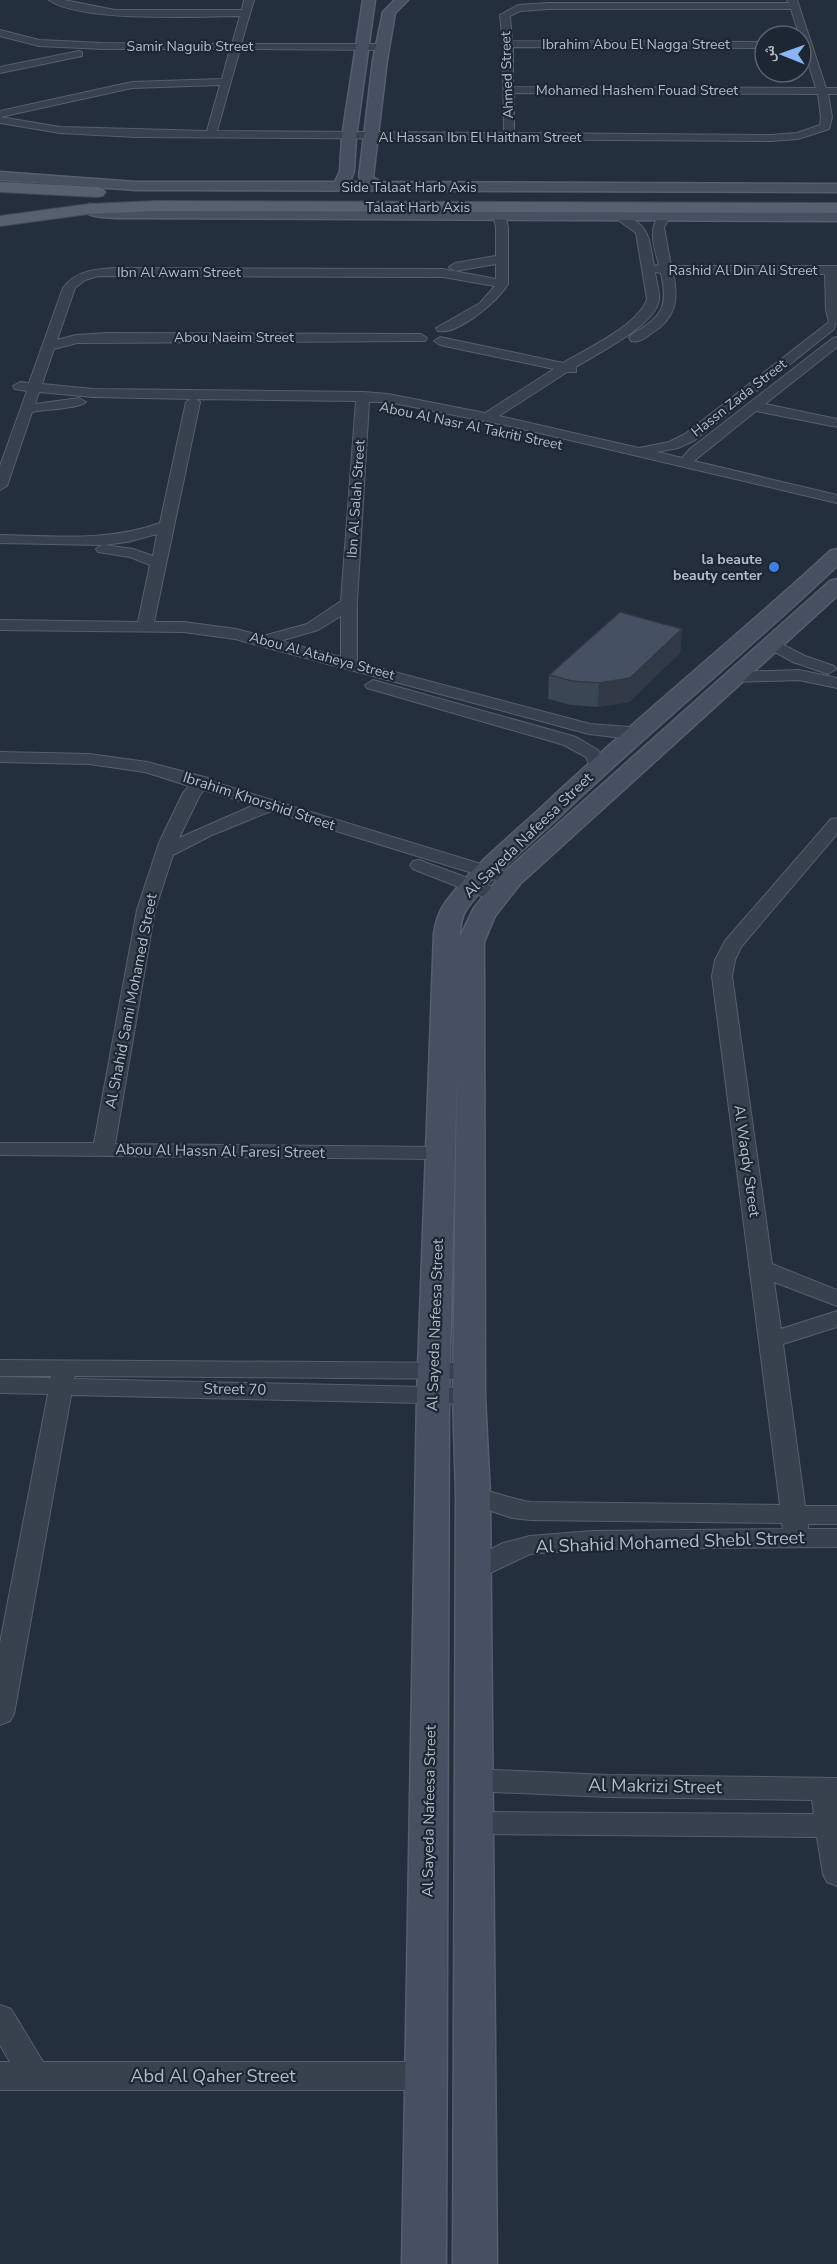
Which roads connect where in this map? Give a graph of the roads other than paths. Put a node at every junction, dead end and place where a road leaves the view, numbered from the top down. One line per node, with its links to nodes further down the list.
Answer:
1 (54, 0): 6 (street)
2 (249, 0): 6 (street)
3 (369, 0): 13 (street)
4 (402, 0): 14 (street)
5 (793, 3): 7 (street, Al Hassan Ibn El Haitham Street); 10 (street, Ahmed Street)
6 (246, 13): 12 (street)
7 (798, 24)
8 (0, 33): 9 (street)
9 (39, 43): 15 (street); 16 (street)
10 (508, 44): 11 (street, Ibrahim Abou El Nagga Street); 21 (street, Ahmed Street)
11 (753, 45)
12 (236, 46): 13 (street, Samir Naguib Street); 15 (street, Samir Naguib Street); 19 (street)
13 (362, 47): 14 (street, Samir Naguib Street); 29 (street)
14 (382, 47): 30 (street)
15 (72, 50): 16 (street)
16 (32, 62): 18 (street)
17 (813, 64): 23 (street, Al Hassan Ibn El Haitham Street)
18 (0, 70)
19 (226, 82): 24 (street); 28 (street)
20 (837, 85): 23 (street)
21 (508, 90): 23 (street, Mohamed Hashem Fouad Street); 31 (street, Ahmed Street)
22 (837, 91): 23 (street, Mohamed Hashem Fouad Street)
23 (827, 92): 31 (street, Al Hassan Ibn El Haitham Street)
24 (44, 105): 25 (street); 27 (street)
25 (0, 114)
26 (0, 120): 27 (street, Al Hassan Ibn El Haitham Street)
27 (60, 130): 28 (street, Al Hassan Ibn El Haitham Street)
28 (211, 135): 29 (street, Al Hassan Ibn El Haitham Street)
29 (349, 137): 30 (street, Al Hassan Ibn El Haitham Street); 34 (street)
30 (371, 137): 31 (street, Al Hassan Ibn El Haitham Street); 35 (street)
31 (509, 137)
32 (0, 176): 37 (street, Side Talaat Harb Axis)
33 (0, 187): 39 (main road, Talaat Harb Axis)
34 (340, 187): 35 (street, Side Talaat Harb Axis); 37 (street, Side Talaat Harb Axis)
35 (379, 187): 38 (street, Side Talaat Harb Axis)
36 (837, 188): 40 (street)
37 (246, 191): 38 (main road, Talaat Harb Axis); 39 (main road, Talaat Harb Axis)
38 (502, 191): 40 (main road, Talaat Harb Axis)
39 (100, 193): 42 (main road)
40 (825, 194)
41 (837, 208): 44 (main road, Talaat Harb Axis)
42 (88, 209): 43 (main road, Talaat Harb Axis); 45 (street, Side Talaat Harb Axis); 48 (main road, Talaat Harb Axis)
43 (617, 211): 44 (main road, Talaat Harb Axis); 45 (street, Side Talaat Harb Axis); 46 (street, Side Talaat Harb Axis); 51 (street)
44 (761, 212): 46 (street, Side Talaat Harb Axis); 47 (street, Side Talaat Harb Axis)
45 (499, 215): 49 (street)
46 (665, 215): 52 (street)
47 (837, 216)
48 (0, 221)
49 (502, 259): 50 (street, Ibn Al Awam Street); 54 (street)
50 (231, 269): 54 (street, Ibn Al Awam Street); 56 (street, Ibn Al Awam Street); 58 (street, Ibn Al Awam Street)
51 (649, 269): 52 (street, Rashid Al Din Ali Street); 63 (street)
52 (668, 269): 53 (street, Rashid Al Din Ali Street); 64 (street)
53 (834, 270): 55 (street, Hassn Zada Street)
54 (502, 284): 59 (street)
55 (835, 301): 57 (street, Hassn Zada Street)
56 (58, 318): 60 (street, Abou Naeim Street); 62 (street, Ibn Al Awam Street)
57 (835, 323): 76 (street, Hassn Zada Street)
58 (40, 331)
59 (445, 334): 60 (street); 63 (street)
60 (421, 335): 62 (street, Abou Naeim Street)
61 (837, 341): 70 (street, Hassn Zada Street)
62 (48, 347): 66 (street, Ibn Al Awam Street)
63 (571, 364): 64 (street); 73 (street)
64 (596, 364): 65 (street)
65 (566, 384)
66 (35, 386): 67 (street, Abou Al Nasr Al Takriti Street); 68 (street, Abou Al Nasr Al Takriti Street); 71 (street, Ibn Al Awam Street)
67 (362, 400): 69 (street, Abou Al Nasr Al Takriti Street); 73 (street, Abou Al Nasr Al Takriti Street); 80 (street, Abou Al Nasr Al Takriti Street); 86 (street, Ibn Al Salah Street)
68 (15, 402)
69 (193, 402): 71 (street, Abou Al Nasr Al Takriti Street); 81 (street)
70 (754, 406): 75 (street); 77 (street, Hassn Zada Street)
71 (26, 410): 78 (street, Ibn Al Awam Street)
72 (525, 412): 74 (street)
73 (488, 417): 74 (street, Abou Al Nasr Al Takriti Street)
74 (510, 422): 76 (street, Abou Al Nasr Al Takriti Street)
75 (837, 423)
76 (638, 452): 77 (street, Abou Al Nasr Al Takriti Street)
77 (685, 463): 79 (street, Abou Al Nasr Al Takriti Street)
78 (0, 486)
79 (837, 499)
80 (837, 510)
81 (166, 526): 82 (street); 84 (street)
82 (0, 539)
83 (0, 548): 84 (street)
84 (158, 563): 88 (street)
85 (832, 570): 91 (street, Al Sayeda Nafeesa Street); 95 (street, Al Sayeda Nafeesa Street)
86 (349, 602): 90 (street); 92 (street, Ibn Al Salah Street)
87 (0, 626): 88 (street, Abou Al Ataheya Street)
88 (145, 626): 90 (street, Abou Al Ataheya Street)
89 (0, 637): 98 (street, Abou Al Ataheya Street)
90 (261, 639): 92 (street, Abou Al Ataheya Street)
91 (770, 643): 93 (street, Al Sayeda Nafeesa Street); 94 (street)
92 (349, 663): 95 (street, Abou Al Ataheya Street)
93 (735, 677): 94 (street); 104 (street, Al Sayeda Nafeesa Street)
94 (836, 679)
95 (637, 732): 98 (street, Al Sayeda Nafeesa Street)
96 (0, 757): 97 (street, Ibrahim Khorshid Street)
97 (118, 767): 99 (street, Ibrahim Khorshid Street); 100 (street, Ibrahim Khorshid Street)
98 (598, 767): 104 (street, Al Sayeda Nafeesa Street)
99 (0, 770)
100 (197, 787): 101 (street, Ibrahim Khorshid Street); 103 (street, Al Shahid Sami Mohamed Street)
101 (263, 808): 103 (street); 104 (street, Ibrahim Khorshid Street)
102 (837, 823): 108 (street, Al Waqdy Street)
103 (164, 853): 106 (street, Al Shahid Sami Mohamed Street)
104 (492, 883): 107 (street, Al Sayeda Nafeesa Street); 115 (street, Al Sayeda Nafeesa Street)
105 (0, 1149): 106 (street, Abou Al Hassn Al Faresi Street)
106 (102, 1150): 107 (street, Abou Al Hassn Al Faresi Street)
107 (439, 1153): 114 (street, Al Sayeda Nafeesa Street)
108 (762, 1268): 109 (street); 111 (street, Al Waqdy Street)
109 (837, 1299)
110 (837, 1319): 111 (street)
111 (771, 1340): 119 (street, Al Waqdy Street)
112 (0, 1368): 113 (street, Street 70)
113 (62, 1377): 114 (street, Street 70); 116 (street, Street 70); 122 (street)
114 (433, 1383): 115 (street, Street 70); 132 (street, Al Sayeda Nafeesa Street)
115 (470, 1383): 117 (street, Al Sayeda Nafeesa Street)
116 (0, 1385)
117 (473, 1496): 119 (street, Al Shahid Mohamed Shebl Street); 121 (street, Al Sayeda Nafeesa Street)
118 (837, 1515): 119 (street, Al Shahid Mohamed Shebl Street)
119 (796, 1526): 120 (street, Al Shahid Mohamed Shebl Street); 121 (street, Al Shahid Mohamed Shebl Street)
120 (837, 1538)
121 (473, 1570): 124 (street, Al Sayeda Nafeesa Street)
122 (10, 1617): 123 (street)
123 (0, 1714)
124 (472, 1780): 125 (street, Al Makrizi Street); 126 (street, Al Sayeda Nafeesa Street)
125 (831, 1789): 127 (street)
126 (475, 1823): 127 (street); 134 (street, Al Sayeda Nafeesa Street)
127 (834, 1826): 128 (street)
128 (837, 1874)
129 (0, 2018): 131 (street)
130 (0, 2076): 131 (street, Abd Al Qaher Street)
131 (35, 2076): 132 (street, Abd Al Qaher Street)
132 (426, 2076): 133 (street, Al Sayeda Nafeesa Street)
133 (424, 2264)
134 (475, 2264)

